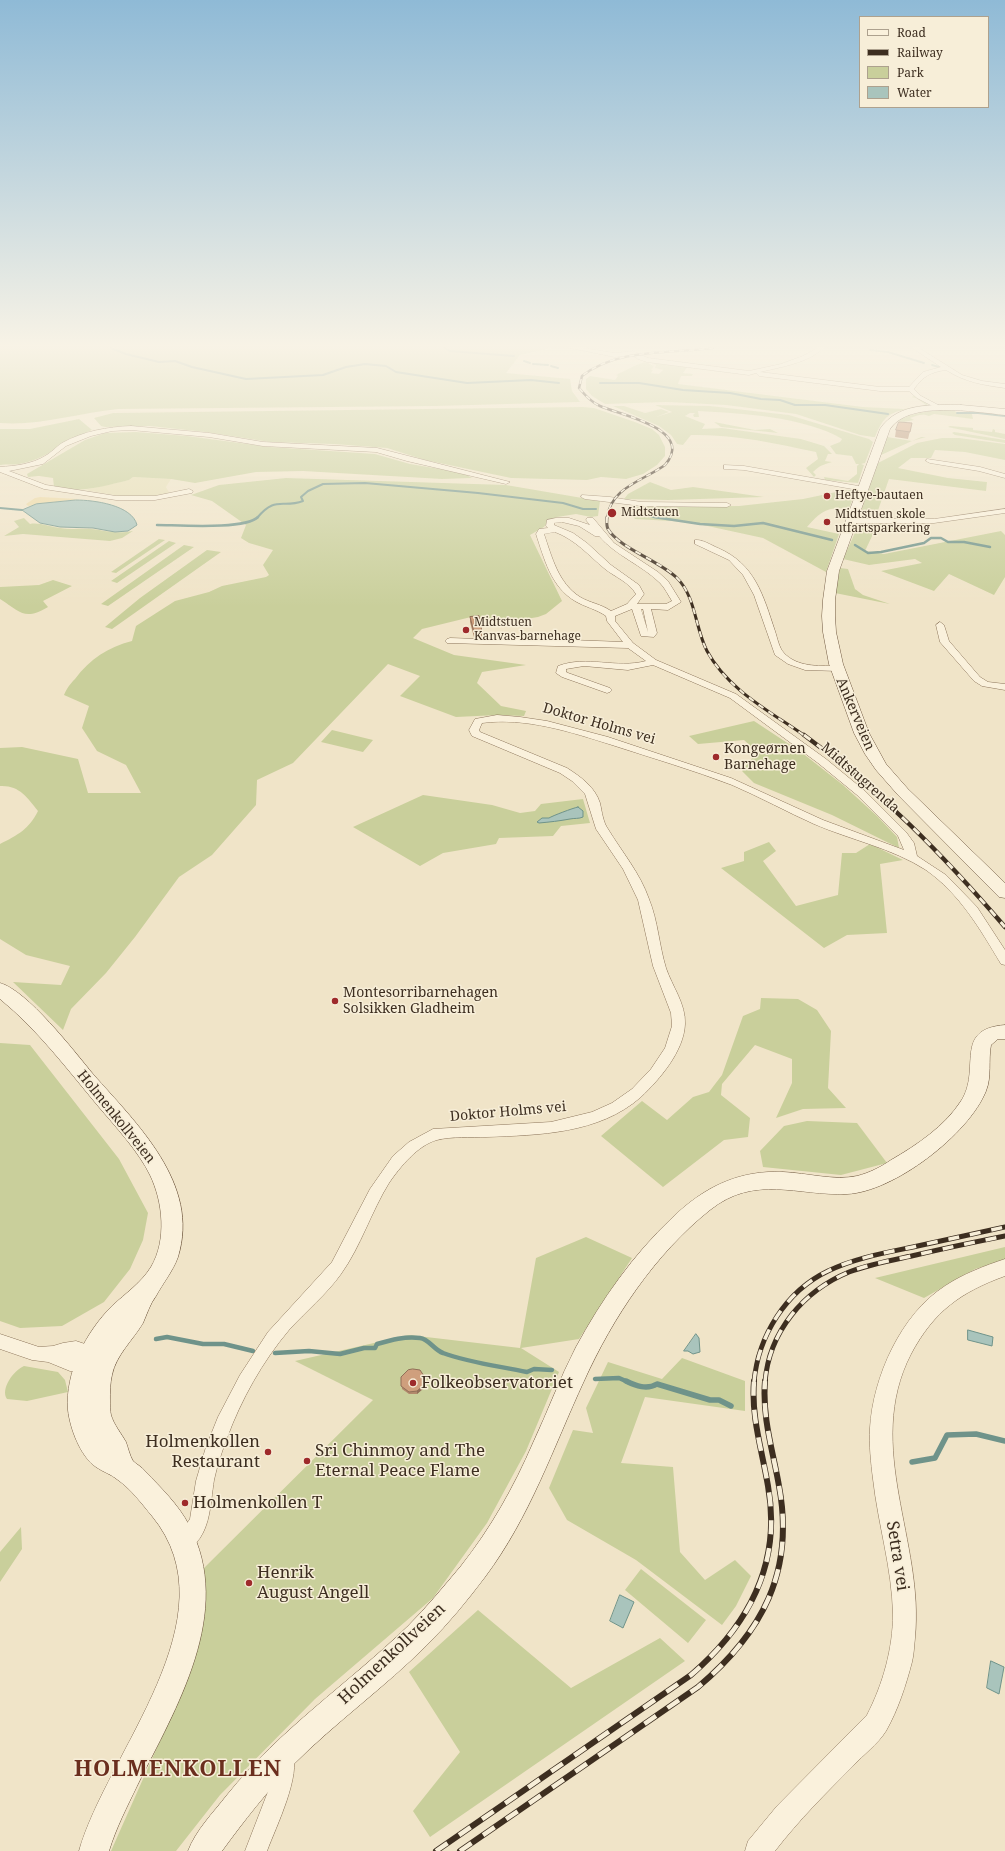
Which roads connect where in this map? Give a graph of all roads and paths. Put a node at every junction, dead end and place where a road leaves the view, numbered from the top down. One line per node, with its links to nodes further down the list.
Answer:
1 (88, 434): 6 (street)
2 (202, 434): 8 (street)
3 (884, 434): 9 (main road, Ankerveien)
4 (930, 461): 7 (street)
5 (727, 467): 9 (street)
6 (0, 469): 10 (street)
7 (1005, 476)
8 (506, 482)
9 (864, 489): 15 (main road, Ankerveien)
10 (189, 491)
11 (584, 497): 12 (street)
12 (727, 505)
13 (1005, 511): 15 (street)
14 (590, 520): 18 (street)
15 (852, 521): 26 (main road, Ankerveien)
16 (556, 530): 18 (street); 19 (street); 21 (street, Midtstugrenda)
17 (698, 542): 26 (street)
18 (611, 545): 19 (street)
19 (633, 606): 20 (street); 21 (street)
20 (647, 608)
21 (610, 615): 24 (street, Midtstugrenda)
22 (940, 625): 27 (street)
23 (450, 641): 24 (street)
24 (630, 645): 25 (street, Midtstugrenda)
25 (652, 662): 28 (street); 29 (street, Midtstugrenda)
26 (836, 669): 30 (main road, Ankerveien)
27 (1005, 687)
28 (607, 690)
29 (912, 857): 31 (street, Doktor Holms vei); 37 (street, Doktor Holms vei)
30 (1005, 892)
31 (1005, 961)
32 (0, 989): 36 (main road, Holmenkollveien)
33 (1005, 1032): 38 (main road, Holmenkollveien)
34 (1005, 1267): 42 (street, Setra vei)
35 (0, 1341): 36 (street)
36 (94, 1359): 37 (main road, Holmenkollveien)
37 (184, 1542): 39 (main road, Holmenkollveien)
38 (286, 1751): 40 (main road, Holmenkollveien); 41 (street)
39 (94, 1851)
40 (203, 1851)
41 (256, 1851)
42 (758, 1851)

